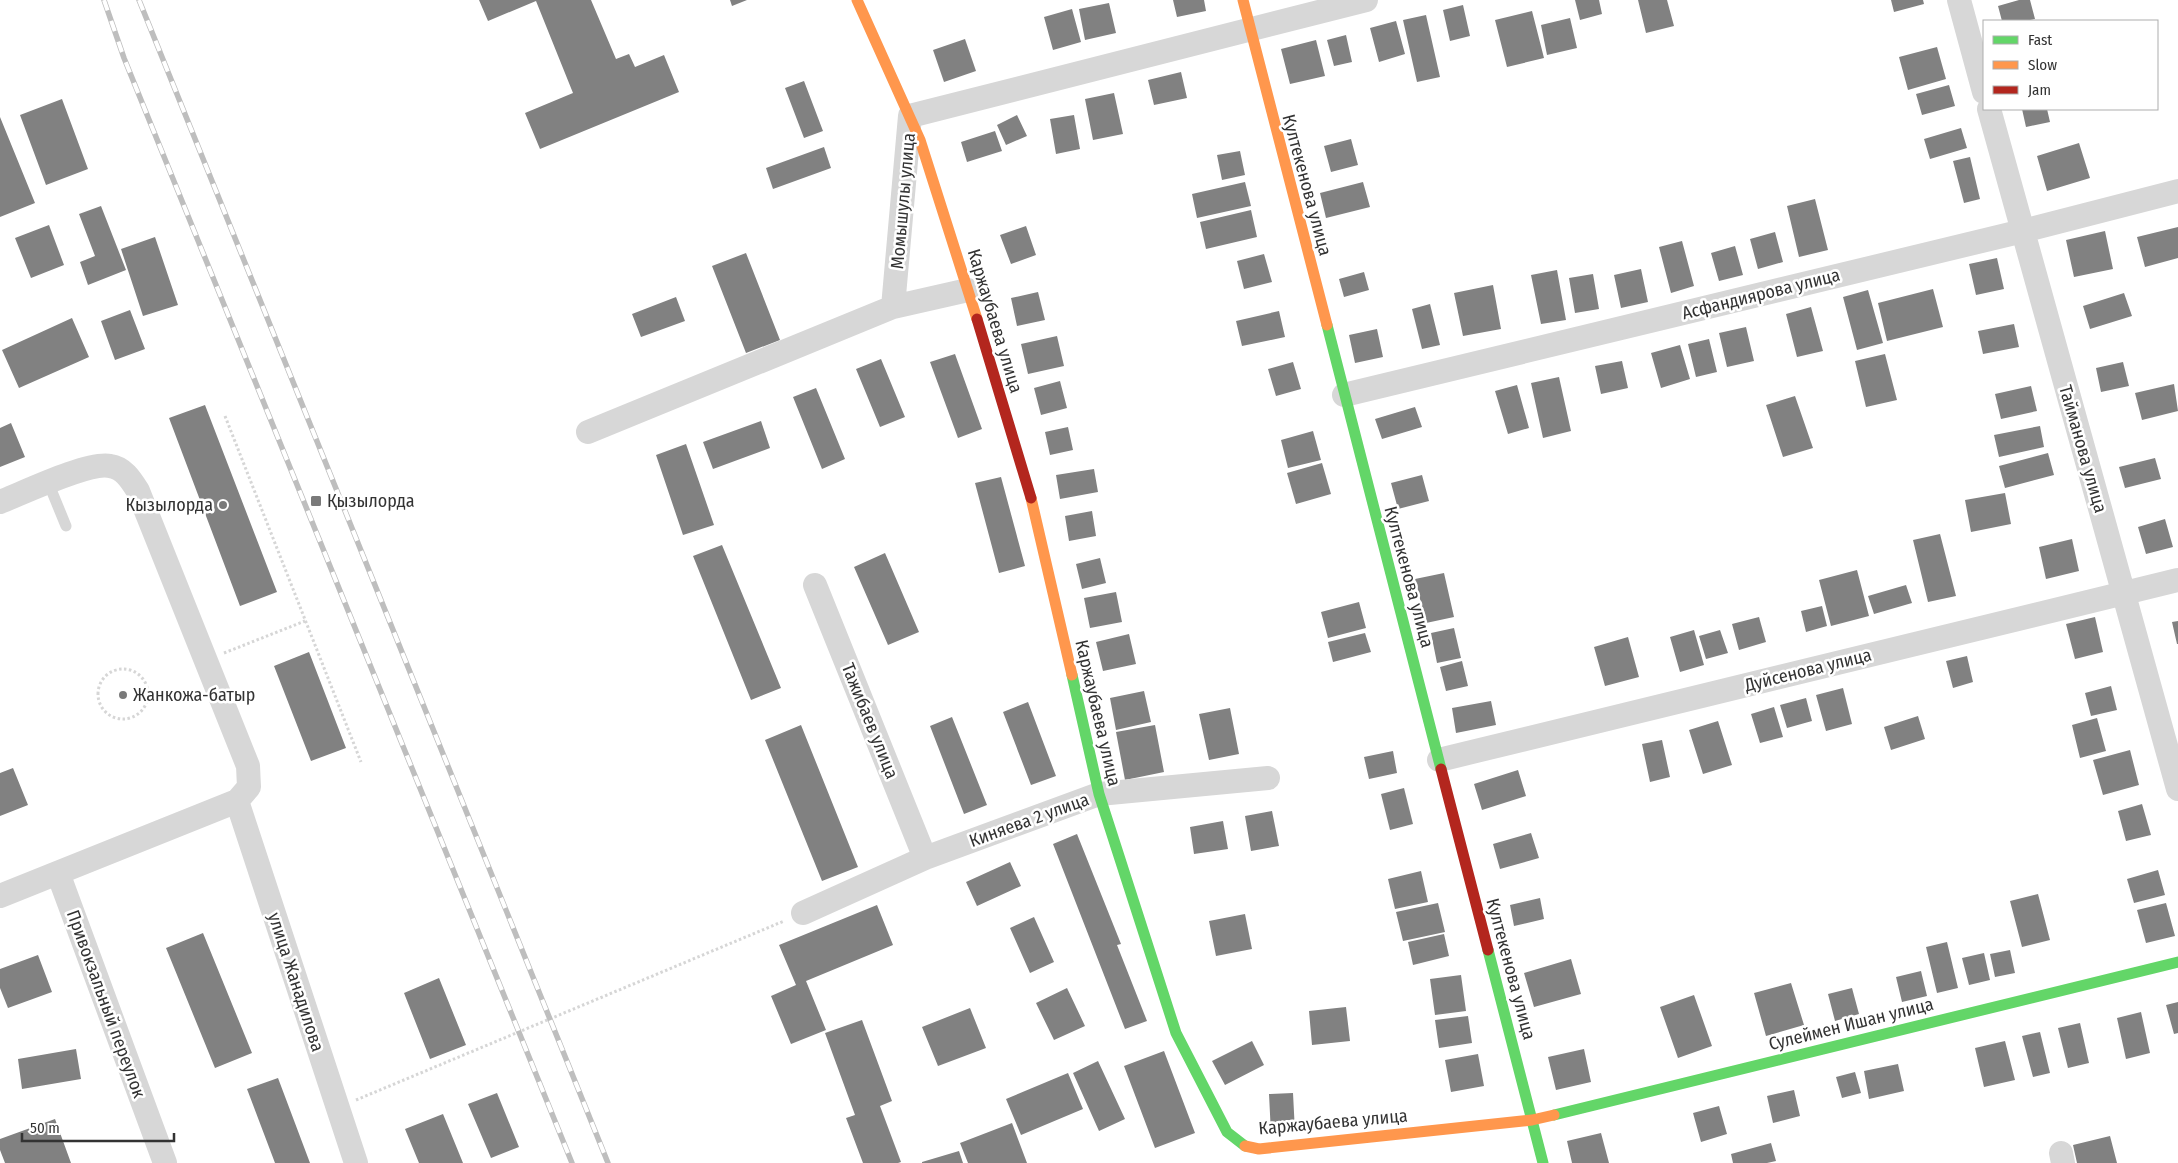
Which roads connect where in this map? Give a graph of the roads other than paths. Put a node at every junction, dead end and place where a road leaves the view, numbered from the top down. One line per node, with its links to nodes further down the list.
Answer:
1 (857, 0): 8 (street, Каржаубаева улица)
2 (1242, 0): 5 (street, Култекенова улица)
3 (1366, 0): 5 (street, Момышулы улица)
4 (1958, 0): 6 (street)
5 (1249, 31): 8 (street, Момышулы улица); 13 (street, Култекенова улица)
6 (1983, 88)
7 (1989, 110): 10 (street, Тайманова улица)
8 (910, 116): 11 (street, Каржаубаева улица); 12 (street, Момышулы улица)
9 (2178, 191): 10 (street, Асфандиярова улица)
10 (2023, 231): 13 (street, Асфандиярова улица); 20 (street, Тайманова улица)
11 (968, 290): 12 (street); 24 (street, Каржаубаева улица)
12 (893, 307): 14 (street)
13 (1344, 395): 21 (street, Култекенова улица)
14 (588, 432)
15 (48, 482): 16 (street); 17 (lane); 25 (street)
16 (0, 502)
17 (66, 526)
18 (2178, 580): 20 (street, Дуйсенова улица)
19 (815, 585): 26 (street, Тажибаев улица)
20 (2124, 594): 21 (street, Дуйсенова улица); 23 (street, Тайманова улица)
21 (1439, 760): 31 (street, Култекенова улица)
22 (1268, 778): 24 (street, Киняева 2 улица)
23 (2178, 789)
24 (1099, 794): 26 (street, Киняева 2 улица); 31 (street, Каржаубаева улица)
25 (237, 801): 27 (street); 33 (street, улица Жанадилова)
26 (925, 858): 29 (street, Киняева 2 улица)
27 (58, 873): 28 (street); 32 (street, Привокзальный переулок)
28 (0, 896)
29 (803, 913)
30 (2178, 962): 31 (street, Сулеймен Ишан улица)
31 (1532, 1120): 34 (street, Култекенова улица)
32 (165, 1163)
33 (356, 1163)
34 (1543, 1163)

